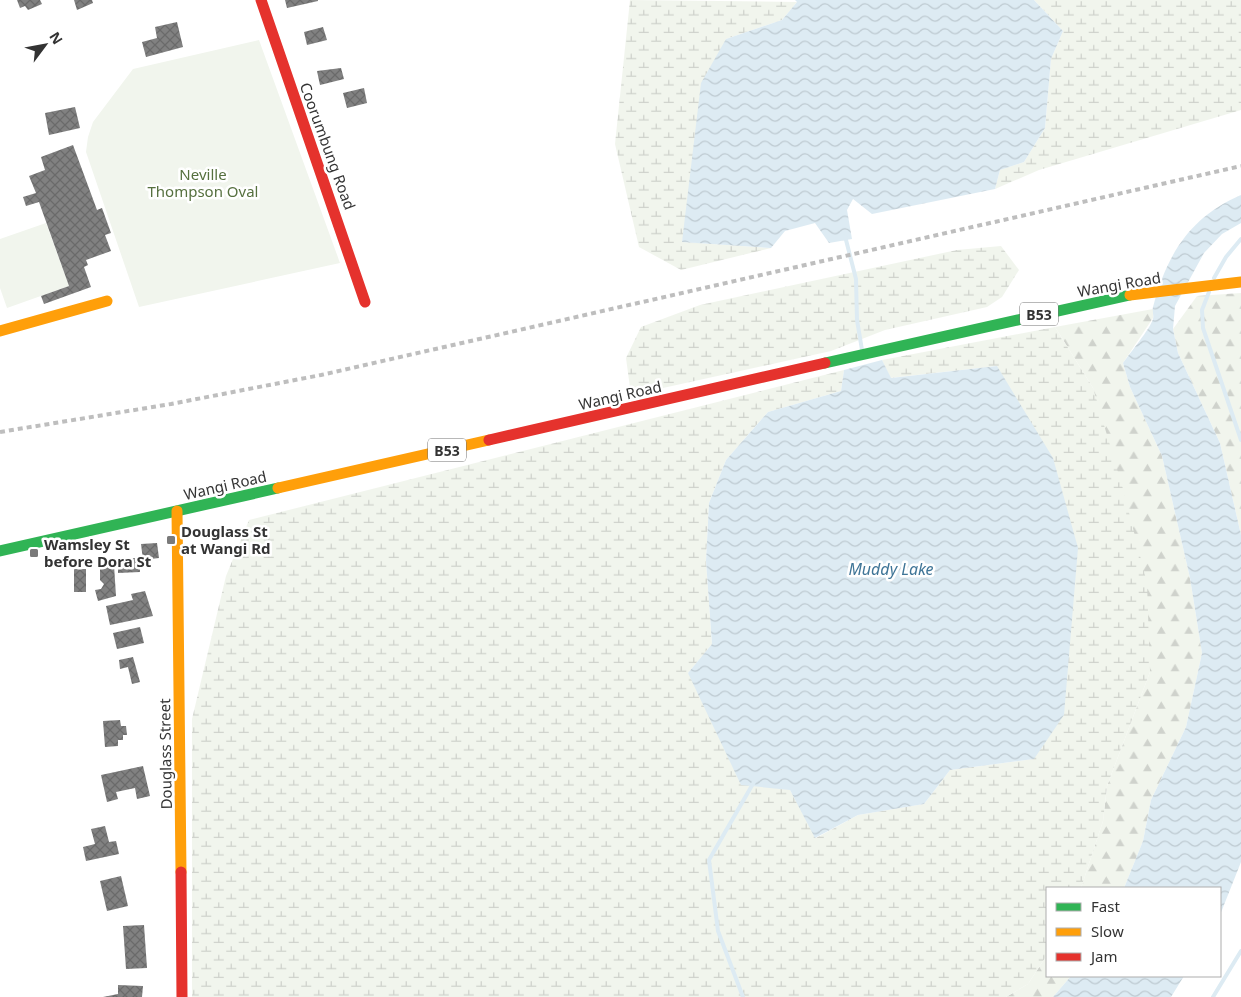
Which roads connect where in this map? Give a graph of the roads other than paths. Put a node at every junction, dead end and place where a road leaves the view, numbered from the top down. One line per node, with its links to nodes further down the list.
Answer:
1 (261, 0): 4 (main road, Coorumbung Road)
2 (1241, 282): 6 (main road, Wangi Road / B53)
3 (107, 302): 5 (main road)
4 (364, 302)
5 (0, 331)
6 (177, 511): 7 (main road, Wangi Road / B53); 8 (main road, Douglass Street)
7 (3, 550)
8 (182, 997)

